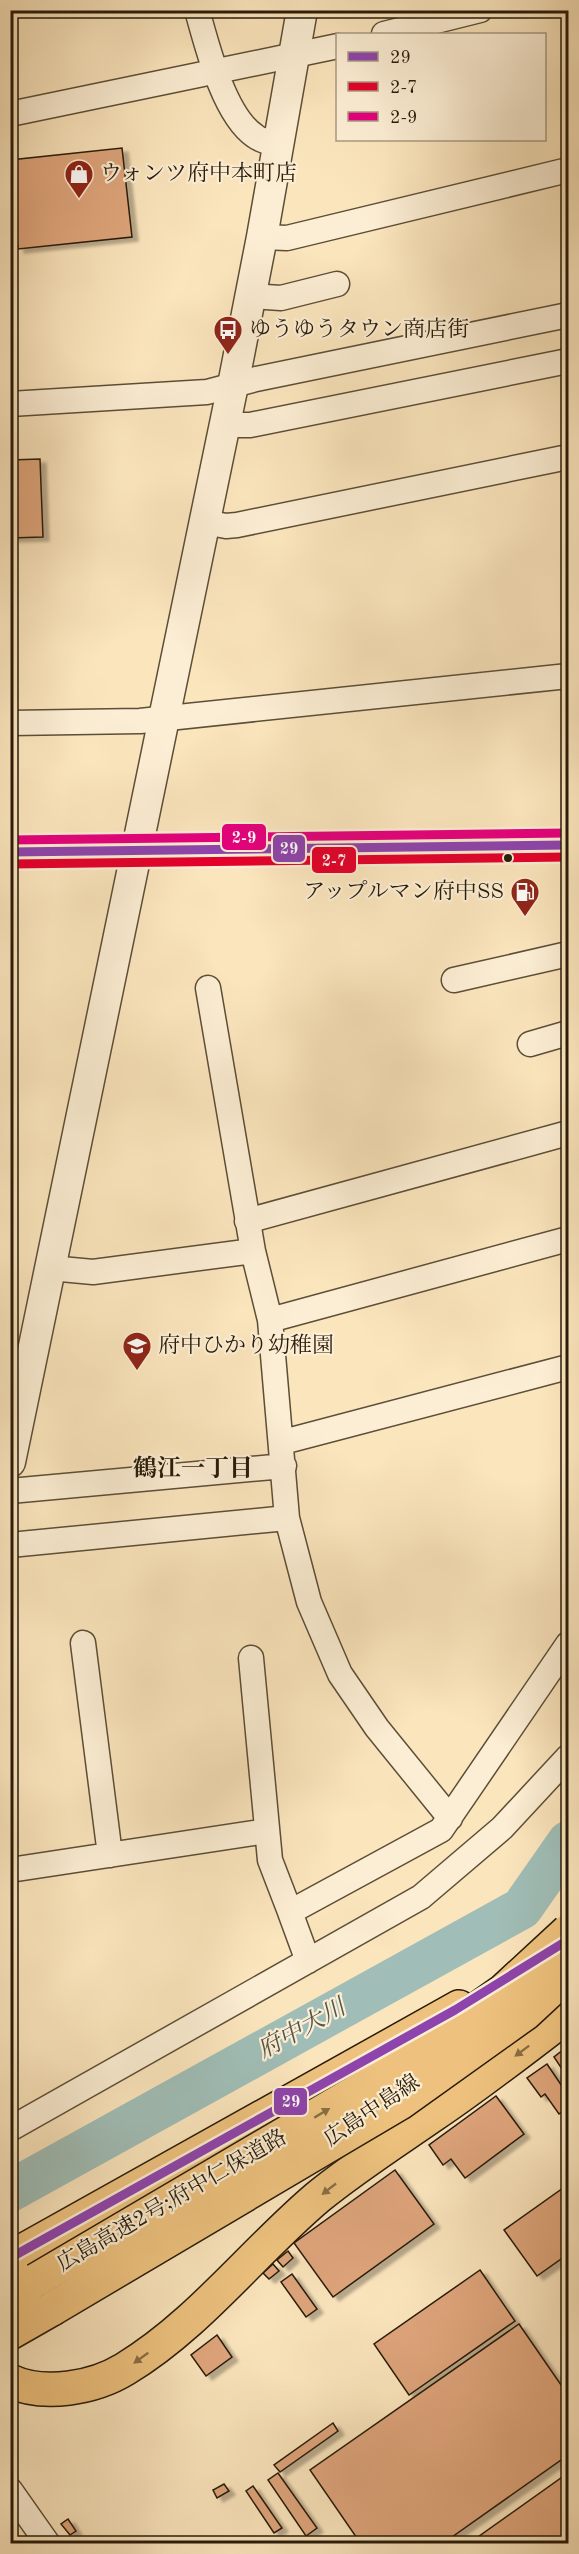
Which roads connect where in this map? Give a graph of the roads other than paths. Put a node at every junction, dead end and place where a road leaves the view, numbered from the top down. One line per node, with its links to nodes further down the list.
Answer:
1 (197, 10): 7 (street)
2 (302, 10): 6 (street)
3 (480, 10): 4 (street)
4 (388, 33)
5 (336, 46): 6 (street)
6 (293, 57): 7 (street); 9 (street)
7 (214, 73): 8 (street); 9 (street)
8 (10, 114)
9 (277, 145): 11 (street)
10 (568, 170): 11 (street)
11 (262, 237): 13 (street)
12 (337, 284): 13 (street)
13 (250, 296): 16 (street)
14 (568, 315): 16 (street)
15 (568, 362): 18 (street)
16 (232, 385): 17 (street); 18 (street)
17 (10, 404)
18 (224, 425): 20 (street)
19 (568, 456): 20 (street)
20 (204, 522): 22 (street)
21 (568, 676): 22 (street)
22 (163, 718): 23 (street); 25 (street)
23 (10, 723)
24 (568, 845): 25 (street)
25 (136, 849): 26 (street); 36 (street)
26 (10, 852)
27 (568, 954): 28 (street)
28 (454, 980)
29 (208, 988): 33 (street)
30 (568, 1033): 31 (street)
31 (530, 1044)
32 (568, 1133): 33 (street)
33 (248, 1221): 35 (street)
34 (568, 1239): 37 (street)
35 (253, 1251): 36 (street); 37 (street)
36 (50, 1268): 40 (street)
37 (270, 1320): 39 (street)
38 (568, 1367): 39 (street)
39 (283, 1442): 41 (street)
40 (10, 1462)
41 (284, 1466): 42 (street); 43 (street)
42 (10, 1491)
43 (287, 1518): 44 (street); 49 (street)
44 (10, 1545)
45 (83, 1643): 51 (street)
46 (568, 1644): 49 (street)
47 (251, 1658): 50 (street)
48 (568, 1757): 56 (street)
49 (450, 1818): 53 (street)
50 (267, 1831): 51 (street); 53 (street)
51 (110, 1855): 52 (street)
52 (10, 1870)
53 (290, 1912): 56 (street)
54 (568, 1931): 62 (main road, 広島高速2号;府中仁保道路, one-way to 54, bridge)
55 (568, 1940): 61 (main road, 広島中島線)
56 (308, 1961): 60 (street)
57 (568, 1974): 64 (main road, 広島高速2号;府中仁保道路, bridge)
58 (568, 1980): 63 (main road, 広島中島線)
59 (568, 2015): 65 (main road, one-way to 65)
60 (10, 2129)
61 (10, 2258)
62 (23, 2288)
63 (10, 2315)
64 (10, 2333)
65 (10, 2381)
66 (10, 2490): 67 (street)
67 (48, 2544)

